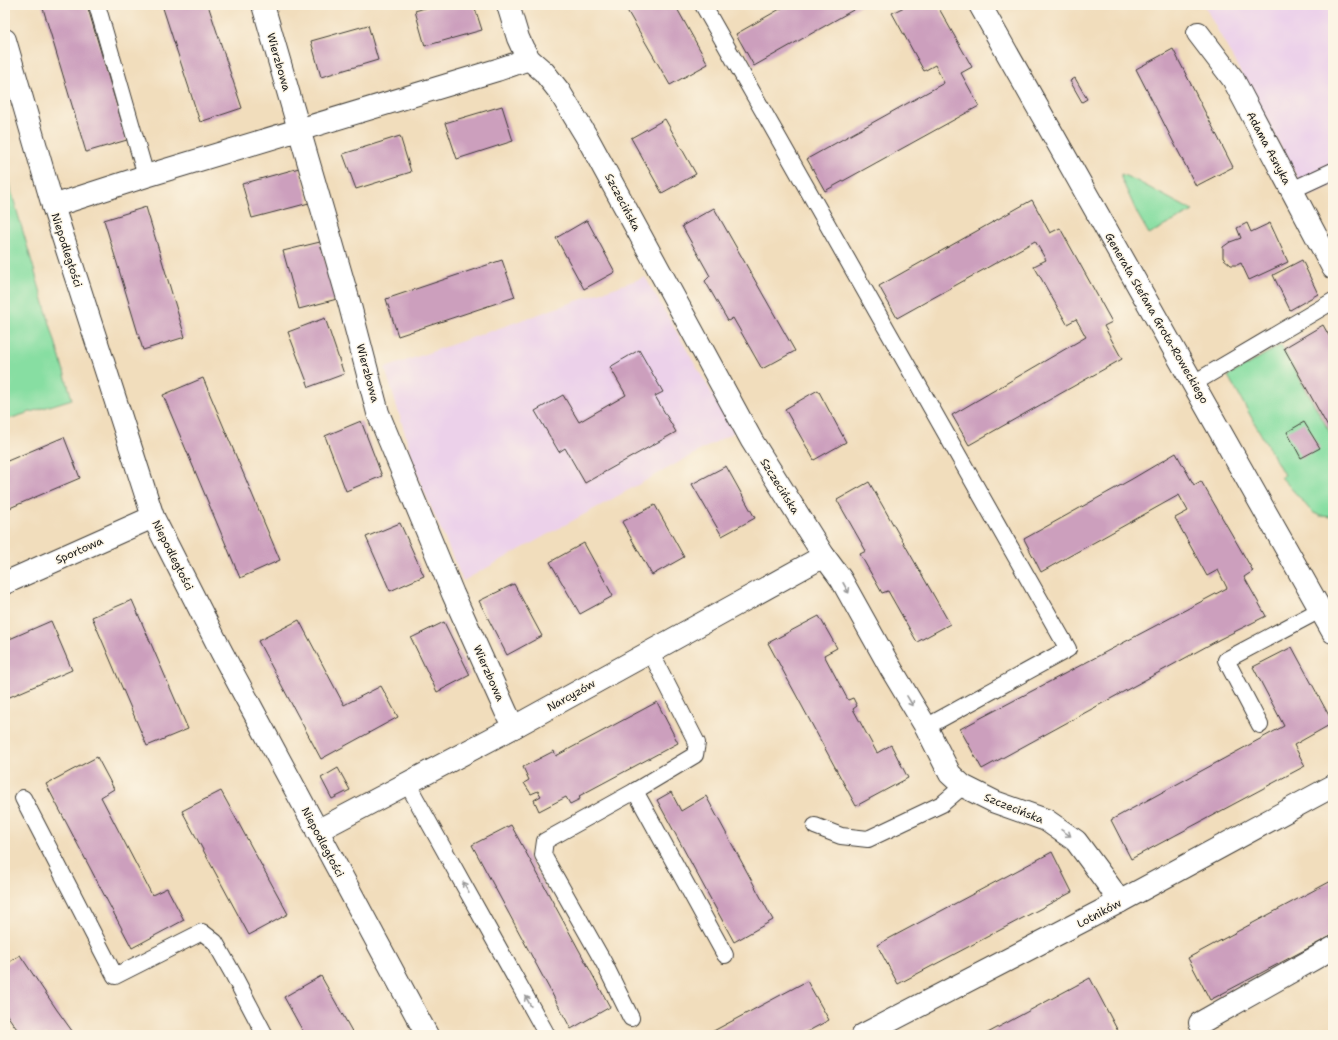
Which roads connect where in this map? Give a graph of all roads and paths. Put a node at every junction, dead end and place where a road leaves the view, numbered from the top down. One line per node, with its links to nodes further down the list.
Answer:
1 (97, 5): 11 (lane)
2 (263, 5): 9 (street, Wierzbowa)
3 (508, 5): 8 (street, Szczecińska)
4 (703, 5): 25 (lane)
5 (980, 5): 16 (street, Generała Stefana Grota-Roweckiego)
6 (1198, 33): 12 (street, Adama Asnyka)
7 (5, 40): 13 (street, Niepodległości)
8 (529, 58): 9 (street); 18 (street, Szczecińska)
9 (299, 130): 11 (street); 24 (street, Wierzbowa)
10 (1333, 171): 12 (lane)
11 (146, 176): 13 (street)
12 (1292, 190): 14 (street, Adama Asnyka)
13 (53, 206): 17 (street, Niepodległości)
14 (1333, 268)
15 (1333, 301): 16 (lane)
16 (1194, 383): 20 (street, Generała Stefana Grota-Roweckiego)
17 (153, 517): 19 (street, Sportowa); 32 (street, Niepodległości)
18 (824, 556): 22 (street, Narcyzów); 25 (street, Szczecińska, one-way to 25)
19 (5, 583)
20 (1320, 610): 21 (street, Generała Stefana Grota-Roweckiego); 23 (lane)
21 (1333, 632)
22 (650, 651): 24 (street, Narcyzów); 29 (lane)
23 (1260, 726)
24 (514, 727): 26 (street, Narcyzów)
25 (926, 727): 27 (street, Szczecińska)
26 (407, 783): 32 (street, Narcyzów); 41 (lane, one-way to 26)
27 (963, 786): 31 (lane); 33 (street, Szczecińska, one-way to 33)
28 (1333, 786): 33 (street, Lotników)
29 (635, 791): 35 (lane); 36 (lane)
30 (23, 798): 39 (lane)
31 (815, 826)
32 (317, 831): 40 (street, Niepodległości)
33 (1119, 902): 38 (street, Lotników)
34 (1333, 948): 37 (street)
35 (725, 955)
36 (631, 1018)
37 (1200, 1023)
38 (874, 1032)
39 (265, 1035)
40 (427, 1035)
41 (547, 1035)

